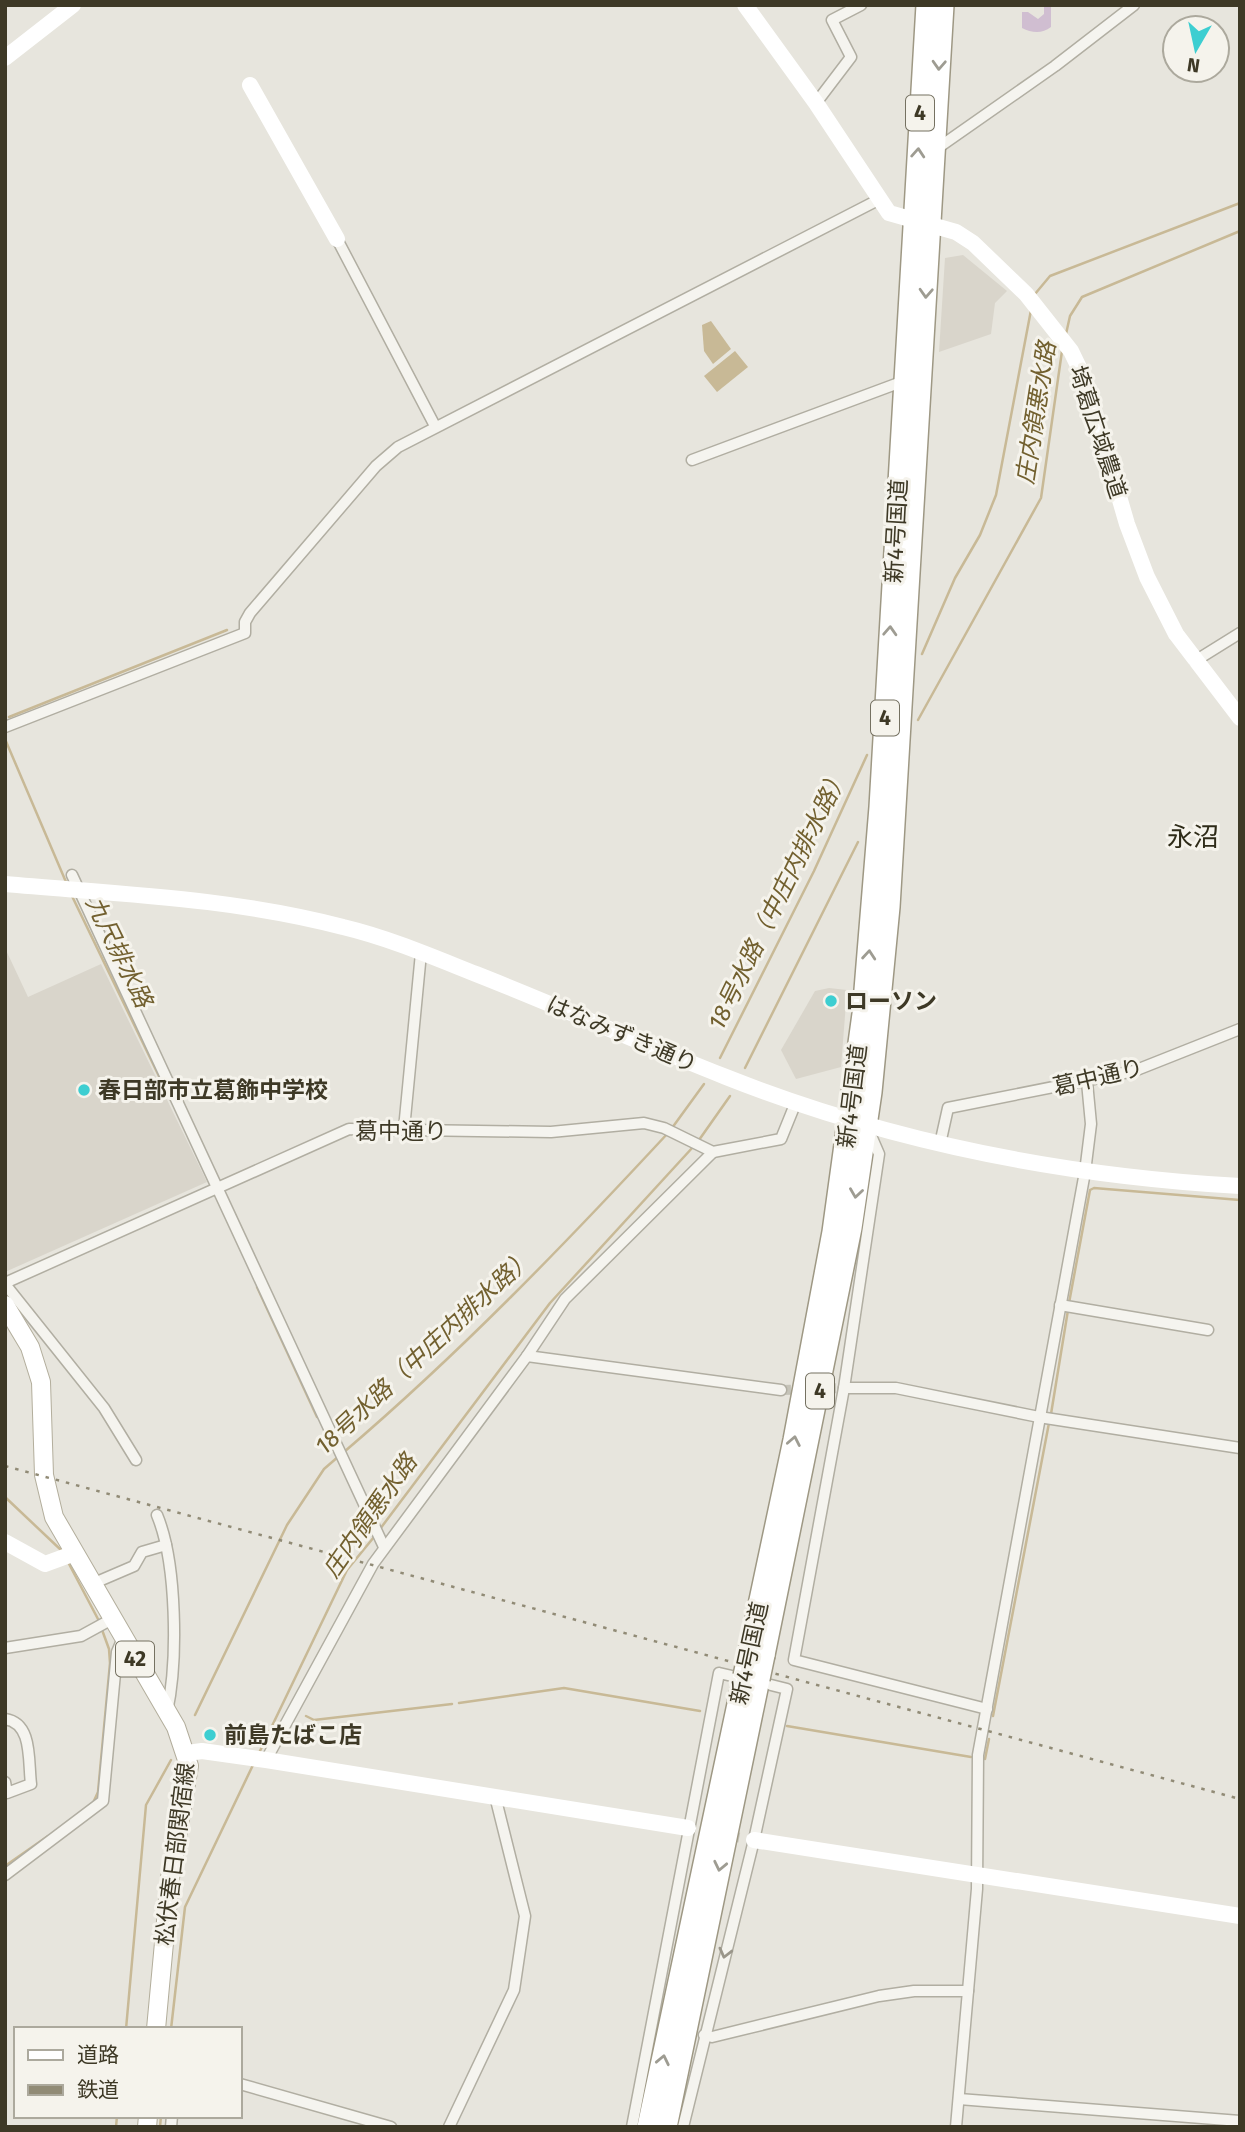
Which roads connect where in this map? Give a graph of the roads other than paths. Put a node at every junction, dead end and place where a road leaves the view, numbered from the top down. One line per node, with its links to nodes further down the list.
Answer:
1 (73, 5): 7 (street)
2 (745, 5): 9 (street, 埼葛広域農道)
3 (861, 5): 9 (street)
4 (927, 5): 12 (highway, 新4号国道 / 4, one-way to 4)
5 (943, 5): 10 (highway, 新4号国道 / 4, one-way to 10)
6 (1134, 5): 10 (street)
7 (5, 58)
8 (250, 85): 13 (street)
9 (816, 103): 11 (street, 埼葛広域農道)
10 (935, 150): 12 (highway, 新4号国道 / 4)
11 (878, 200): 12 (street, 埼葛広域農道); 15 (street)
12 (922, 223): 14 (highway, 新4号国道 / 4); 18 (street, 埼葛広域農道); 27 (highway, 新4号国道 / 4, one-way to 27)
13 (337, 239): 15 (street)
14 (904, 381): 16 (street); 27 (highway, 新4号国道 / 4, one-way to 14)
15 (435, 426): 20 (street)
16 (692, 460)
17 (1240, 633): 18 (street)
18 (1195, 661): 19 (street, 埼葛広域農道)
19 (1240, 718)
20 (5, 727)
21 (5, 884): 22 (street, はなみずき通り)
22 (72, 886): 23 (street, はなみずき通り); 32 (street)
23 (422, 953): 26 (street, はなみずき通り); 28 (street)
24 (1240, 1029): 25 (street, 葛中通り)
25 (1087, 1082): 29 (street, 葛中通り); 31 (street)
26 (796, 1102): 27 (street, はなみずき通り); 30 (street)
27 (858, 1123): 29 (street, はなみずき通り); 39 (street); 53 (highway, 新4号国道 / 4, bridge)
28 (404, 1129): 30 (street, 葛中通り); 32 (street, 葛中通り)
29 (940, 1144): 31 (street, はなみずき通り)
30 (713, 1152): 38 (street)
31 (1085, 1172): 33 (street, はなみずき通り); 36 (street)
32 (217, 1186): 34 (street, 葛中通り); 46 (street)
33 (1240, 1186)
34 (5, 1284): 43 (street)
35 (5, 1305): 48 (main road, 松伏春日部関宿線 / 42)
36 (1060, 1305): 37 (street); 41 (street)
37 (1208, 1330)
38 (527, 1356): 40 (street); 46 (street)
39 (844, 1388): 41 (street); 54 (street)
40 (781, 1390)
41 (1039, 1417): 42 (street); 54 (street)
42 (1240, 1448)
43 (136, 1460)
44 (158, 1515): 47 (street)
45 (5, 1542): 48 (street)
46 (382, 1543): 58 (street)
47 (166, 1545): 49 (street); 55 (street)
48 (75, 1553): 49 (main road, 松伏春日部関宿線 / 42)
49 (92, 1584): 50 (main road, 松伏春日部関宿線 / 42)
50 (112, 1619): 51 (main road, 松伏春日部関宿線 / 42); 52 (street)
51 (123, 1638): 55 (main road, 松伏春日部関宿線 / 42); 63 (street)
52 (5, 1648)
53 (752, 1679): 61 (street); 62 (street); 75 (highway, 新4号国道 / 4, one-way to 53); 76 (highway, 新4号国道 / 4, one-way to 76)
54 (987, 1709): 64 (street)
55 (167, 1712): 57 (main road, 松伏春日部関宿線 / 42)
56 (5, 1719): 59 (street)
57 (187, 1753): 58 (street); 67 (main road, 松伏春日部関宿線 / 42)
58 (266, 1760): 60 (street)
59 (5, 1782)
60 (496, 1801): 61 (street); 73 (street)
61 (694, 1829): 74 (street)
62 (747, 1839): 64 (street); 68 (street, one-way to 68)
63 (5, 1875)
64 (977, 1875): 65 (street); 66 (street)
65 (1240, 1916)
66 (968, 1991): 68 (street); 70 (street)
67 (156, 2027)
68 (704, 2035): 77 (street)
69 (242, 2085): 72 (street)
70 (959, 2099): 71 (street); 78 (street)
71 (1240, 2121)
72 (391, 2127)
73 (449, 2127)
74 (632, 2127)
75 (648, 2127)
76 (666, 2127)
77 (683, 2127)
78 (956, 2127)

